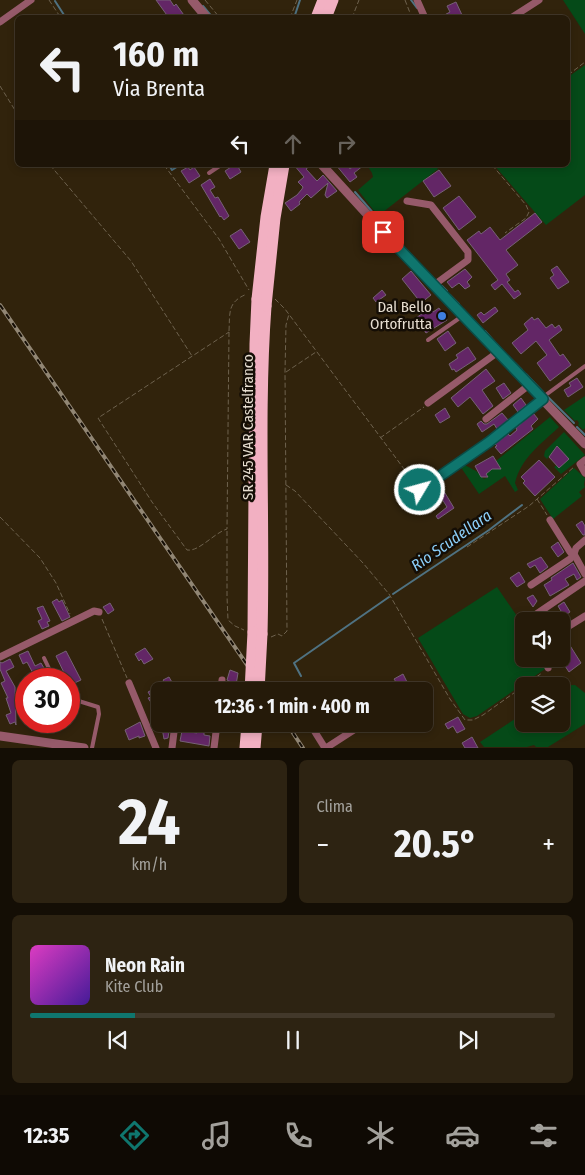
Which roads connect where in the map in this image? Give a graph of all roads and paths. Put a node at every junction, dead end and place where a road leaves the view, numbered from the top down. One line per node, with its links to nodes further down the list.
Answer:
1 (31, 0): 22 (street)
2 (49, 0): 12 (path)
3 (192, 0): 13 (street)
4 (205, 0): 14 (path)
5 (297, 0): 15 (path)
6 (323, 0): 16 (highway)
7 (332, 0): 17 (highway)
8 (359, 0): 18 (path)
9 (405, 0): 19 (path)
10 (417, 0): 20 (street)
11 (538, 0): 21 (street)
12 (59, 15)
13 (204, 15)
14 (218, 15)
15 (291, 15)
16 (317, 15)
17 (327, 15)
18 (353, 15)
19 (411, 15)
20 (424, 15)
21 (516, 15)
22 (0, 22)
23 (585, 62): 24 (path)
24 (570, 73)
25 (0, 86): 26 (path)
26 (15, 110)
27 (52, 167): 45 (path)
28 (165, 167): 41 (path)
29 (218, 167): 34 (lane)
30 (275, 167): 39 (highway, SR 245 VAR Castelfranco, bridge)
31 (284, 167): 39 (highway, SR 245 VAR Castelfranco, bridge)
32 (324, 167): 37 (street)
33 (494, 167): 36 (path)
34 (208, 173)
35 (407, 201): 37 (street)
36 (505, 233)
37 (434, 285): 40 (street)
38 (276, 299): 43 (path)
39 (262, 302): 72 (highway, SR 245 VAR Castelfranco)
40 (463, 315): 42 (lane); 44 (street)
41 (229, 332): 45 (path); 45 (path)
42 (428, 340)
43 (316, 352): 47 (path); 52 (path)
44 (499, 353): 48 (street); 50 (street)
45 (192, 356)
46 (585, 366): 49 (lane)
47 (285, 372)
48 (529, 385): 49 (street); 51 (street)
49 (542, 398): 53 (street); 57 (street)
50 (428, 403): 52 (path)
51 (486, 419)
52 (380, 438): 57 (path)
53 (585, 444)
54 (582, 462): 55 (street); 58 (path)
55 (585, 473)
56 (286, 485): 76 (path)
57 (420, 490)
58 (537, 499): 60 (path); 62 (path)
59 (0, 517): 70 (path)
60 (550, 520): 63 (street)
61 (585, 540): 63 (street)
62 (467, 548)
63 (574, 554): 64 (street); 66 (street)
64 (585, 574)
65 (585, 581): 68 (street)
66 (531, 585)
67 (99, 612): 70 (street); 79 (path)
68 (539, 612)
69 (585, 616): 71 (street)
70 (74, 622): 73 (street)
71 (570, 625)
72 (258, 633): 77 (highway, SR 245 VAR Castelfranco, bridge); 78 (highway, SR 245 VAR Castelfranco, bridge)
73 (0, 657)
74 (44, 658): 75 (lane)
75 (49, 668)
76 (548, 668)
77 (251, 682)
78 (259, 682)
79 (129, 683): 91 (street)
80 (80, 701): 90 (lane)
81 (174, 732): 92 (street)
82 (216, 732): 93 (street)
83 (246, 732): 94 (highway)
84 (256, 732): 95 (highway)
85 (315, 732): 96 (street)
86 (351, 732): 96 (street)
87 (0, 736): 88 (street)
88 (52, 745): 89 (street)
89 (84, 748)
90 (92, 748)
91 (156, 748)
92 (172, 748)
93 (214, 748)
94 (245, 748)
95 (255, 748)
96 (326, 748)

